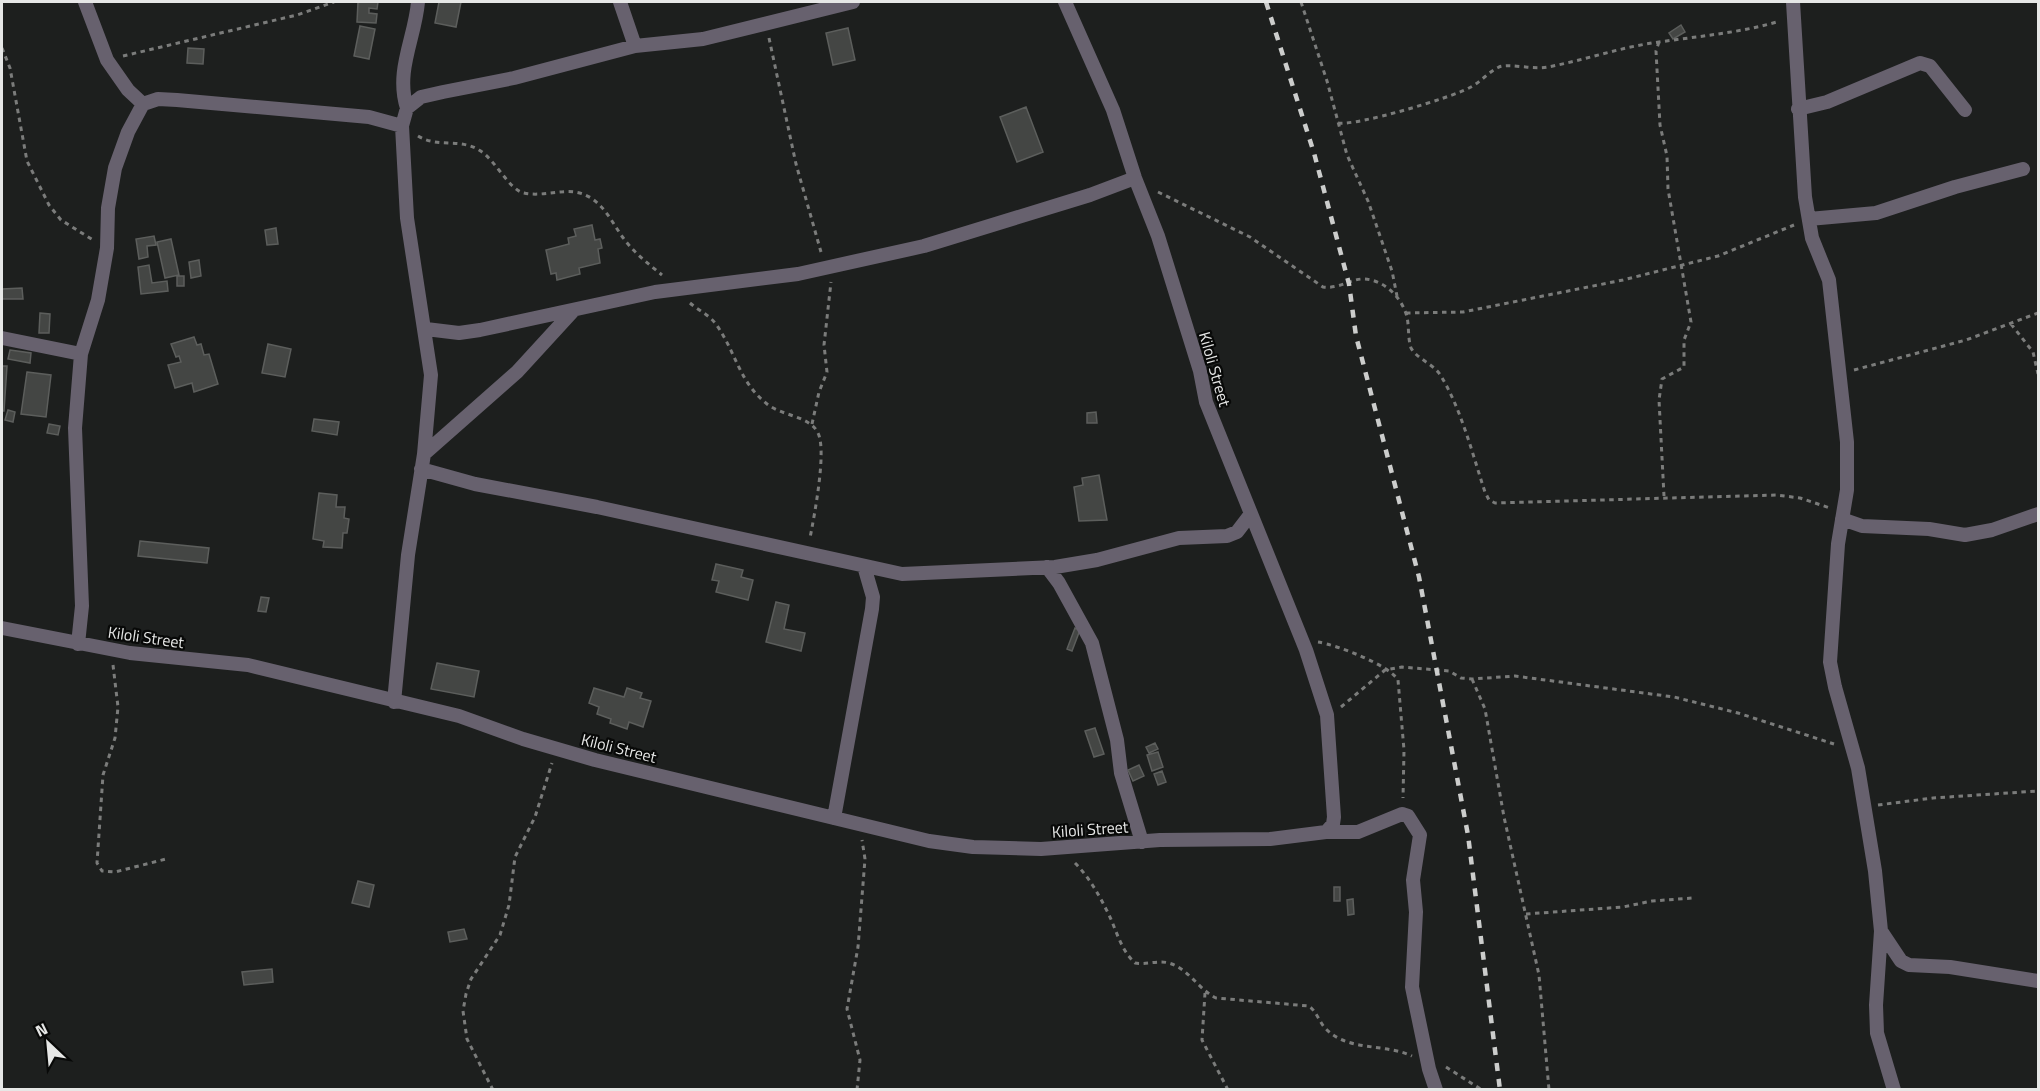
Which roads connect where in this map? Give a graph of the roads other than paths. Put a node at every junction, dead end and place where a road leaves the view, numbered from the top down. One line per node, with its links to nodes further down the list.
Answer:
1 (86, 2): 8 (street)
2 (418, 2): 9 (street)
3 (620, 2): 7 (street)
4 (853, 2): 7 (street)
5 (1065, 2): 14 (street, Kiloli Street)
6 (1793, 2): 10 (street)
7 (635, 46): 9 (street)
8 (143, 104): 12 (street); 19 (street)
9 (407, 108): 12 (street)
10 (1798, 109): 11 (street); 15 (street)
11 (1965, 110)
12 (402, 126): 17 (street)
13 (2023, 169): 15 (street)
14 (1135, 178): 16 (street); 23 (street, Kiloli Street)
15 (1809, 219): 24 (street)
16 (572, 312): 17 (street); 20 (street)
17 (426, 329): 20 (street)
18 (2, 338): 19 (street)
19 (81, 354): 28 (street)
20 (424, 454): 21 (street)
21 (421, 469): 25 (street); 29 (street)
22 (2038, 514): 24 (street)
23 (1250, 516): 26 (street); 31 (street, Kiloli Street)
24 (1842, 519): 33 (street)
25 (864, 566): 26 (street); 30 (street)
26 (1047, 567): 32 (street)
27 (2, 628): 28 (street, Kiloli Street)
28 (78, 644): 29 (street, Kiloli Street)
29 (394, 702): 30 (street, Kiloli Street)
30 (834, 818): 32 (street, Kiloli Street)
31 (1326, 832): 32 (street, Kiloli Street); 35 (street)
32 (1142, 842)
33 (1881, 932): 34 (street); 36 (street)
34 (2038, 981)
35 (1436, 1089)
36 (1894, 1089)

